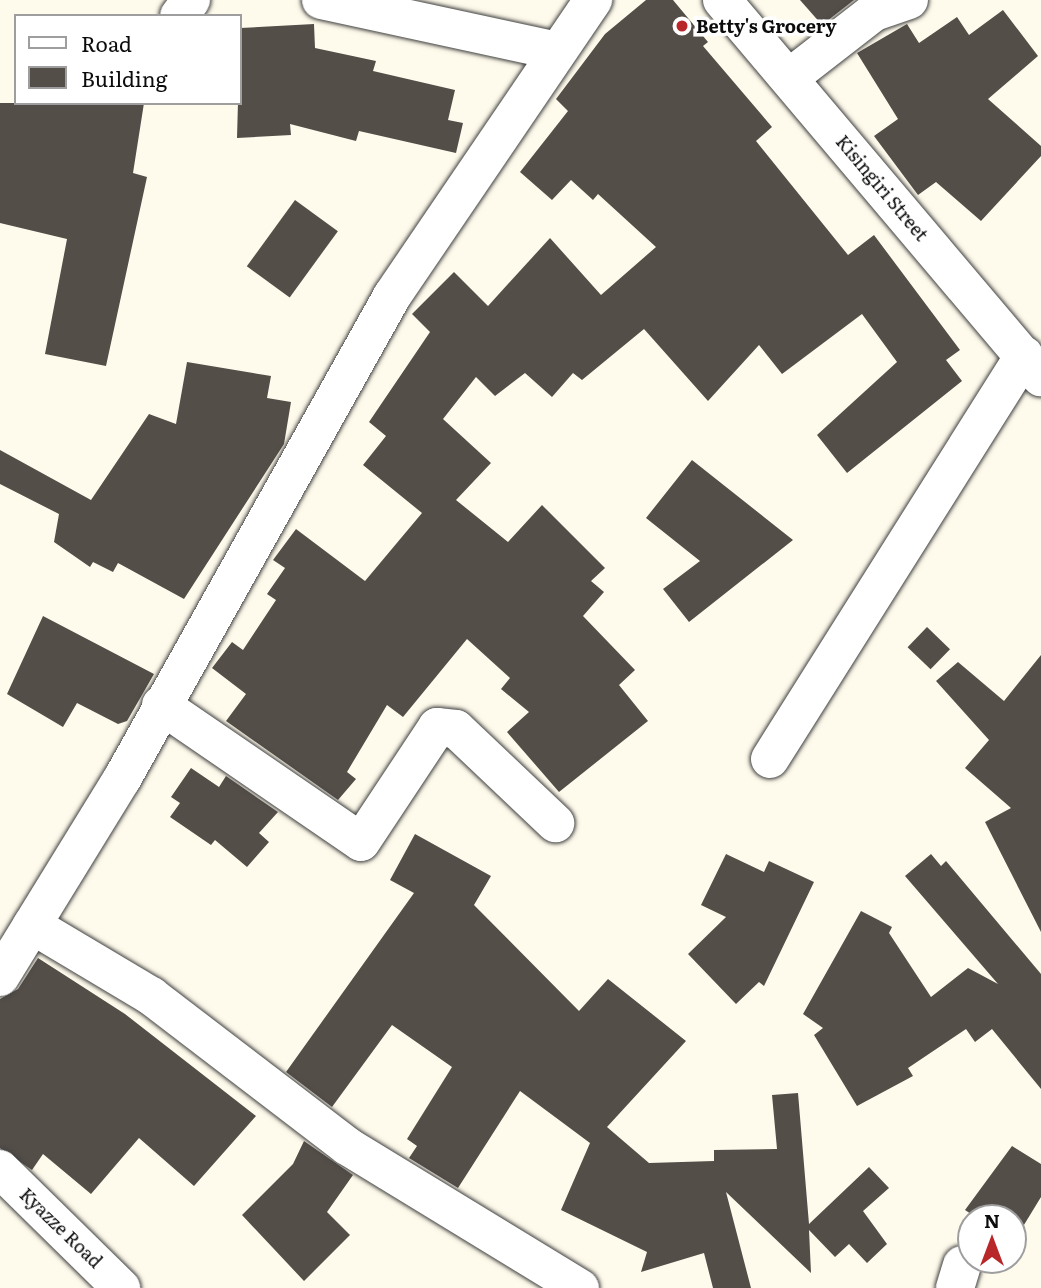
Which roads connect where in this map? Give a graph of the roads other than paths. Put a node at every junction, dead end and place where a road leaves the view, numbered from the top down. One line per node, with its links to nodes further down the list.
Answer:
1 (321, 0): 5 (street)
2 (593, 0): 5 (street)
3 (722, 0): 6 (street, Kisingiri Street)
4 (909, 0): 6 (street)
5 (557, 51): 8 (street)
6 (789, 78): 7 (street, Kisingiri Street)
7 (1032, 366): 9 (street)
8 (161, 705): 10 (street); 11 (street)
9 (770, 759)
10 (555, 823)
11 (32, 925): 12 (street); 15 (street)
12 (0, 977)
13 (0, 1169): 14 (street, Kyazze Road)
14 (121, 1288)
15 (580, 1288)

